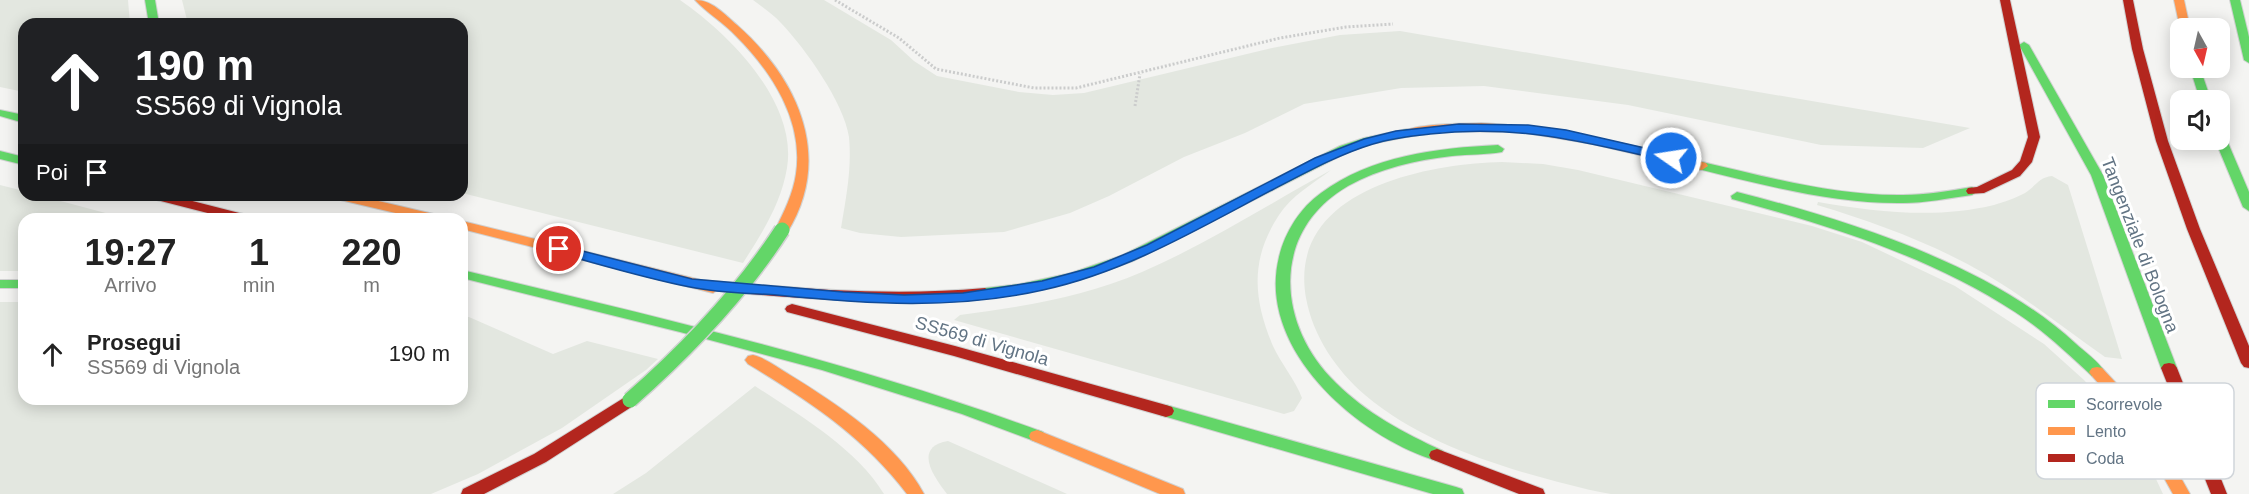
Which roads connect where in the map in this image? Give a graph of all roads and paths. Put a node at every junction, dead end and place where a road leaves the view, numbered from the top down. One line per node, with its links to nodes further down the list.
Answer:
1 (150, 0): 8 (highway)
2 (700, 0): 42 (highway, bridge)
3 (835, 0): 13 (path)
4 (2006, 0): 9 (highway)
5 (2127, 0): 37 (highway)
6 (2179, 0): 10 (highway)
7 (2235, 0): 12 (highway)
8 (153, 18)
9 (2008, 18): 31 (highway); 39 (highway, Tangenziale di Bologna)
10 (2183, 18)
11 (1393, 24): 13 (path)
12 (2249, 60)
13 (1140, 74): 14 (path)
14 (1135, 106)
15 (0, 113): 16 (highway)
16 (18, 118)
17 (1515, 149): 46 (highway)
18 (2225, 150): 25 (highway)
19 (0, 155): 20 (highway)
20 (18, 160)
21 (1727, 193): 38 (highway)
22 (177, 201): 26 (highway)
23 (362, 201): 27 (highway)
24 (409, 201): 28 (highway)
25 (2249, 207)
26 (223, 213)
27 (412, 213)
28 (442, 213)
29 (468, 225): 31 (highway, SS569 di Vignola)
30 (468, 276): 35 (highway)
31 (692, 283): 45 (highway, SS569 di Vignola)
32 (0, 284): 33 (highway)
33 (18, 284)
34 (509, 299): 35 (highway)
35 (580, 304): 36 (highway)
36 (715, 338): 43 (highway); 44 (highway)
37 (2249, 363)
38 (2109, 383)
39 (2174, 383)
40 (2174, 479): 47 (highway)
41 (2213, 479): 48 (highway, Tangenziale di Bologna)
42 (469, 494)
43 (916, 494)
44 (1177, 494)
45 (1456, 494)
46 (1537, 494)
47 (2182, 494)
48 (2219, 494)

